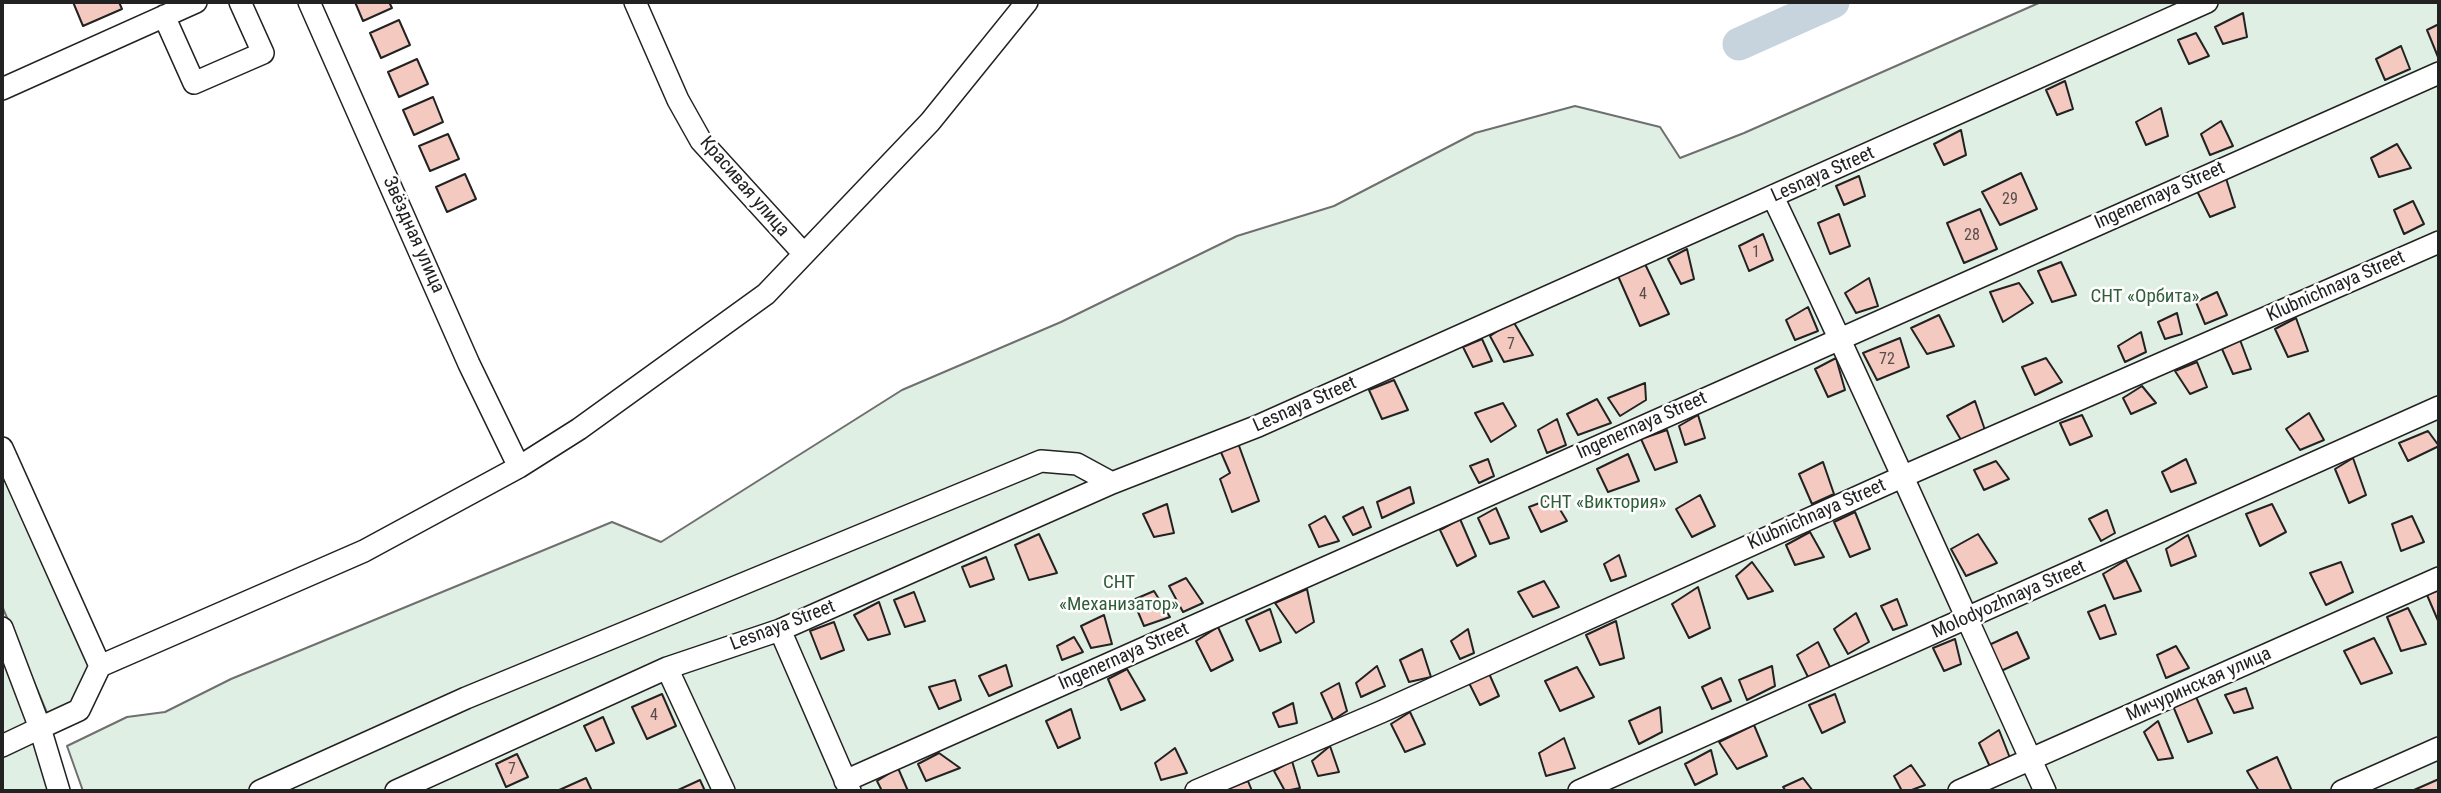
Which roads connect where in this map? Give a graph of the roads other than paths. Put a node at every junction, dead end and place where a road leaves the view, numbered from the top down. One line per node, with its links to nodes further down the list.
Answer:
1 (196, 2): 7 (street)
2 (240, 2): 7 (street)
3 (309, 2): 16 (street, Звёздная улица)
4 (635, 2): 12 (street, Красивая улица)
5 (1027, 2): 12 (street)
6 (2207, 2): 10 (street, Lesnaya Street)
7 (164, 16): 9 (street)
8 (2439, 73): 13 (street, Ingenernaya Street)
9 (2, 89)
10 (1773, 197): 13 (street); 18 (street, Lesnaya Street)
11 (2439, 242): 17 (street, Klubnichnaya Street)
12 (804, 254): 16 (street)
13 (1840, 338): 17 (street); 29 (street, Ingenernaya Street)
14 (2439, 407): 20 (street, Molodyozhnaya Street)
15 (2, 449): 23 (street)
16 (519, 467): 23 (street)
17 (1904, 476): 20 (street); 34 (street, Klubnichnaya Street)
18 (1112, 483): 22 (street, Lesnaya Street); 31 (street)
19 (2439, 579): 28 (street, Мичуринская улица)
20 (1966, 619): 28 (street); 35 (street, Molodyozhnaya Street)
21 (2, 628): 25 (street)
22 (780, 630): 24 (street, Lesnaya Street); 29 (street)
23 (100, 666): 25 (street)
24 (667, 668): 32 (street, Lesnaya Street); 33 (street)
25 (40, 728): 26 (street); 30 (street)
26 (2, 746)
27 (2439, 748): 38 (street)
28 (2031, 759): 36 (street, Мичуринская улица); 37 (street)
29 (848, 786)
30 (59, 791)
31 (260, 791)
32 (396, 791)
33 (724, 791)
34 (1196, 791)
35 (1578, 791)
36 (1959, 791)
37 (2045, 791)
38 (2342, 791)

